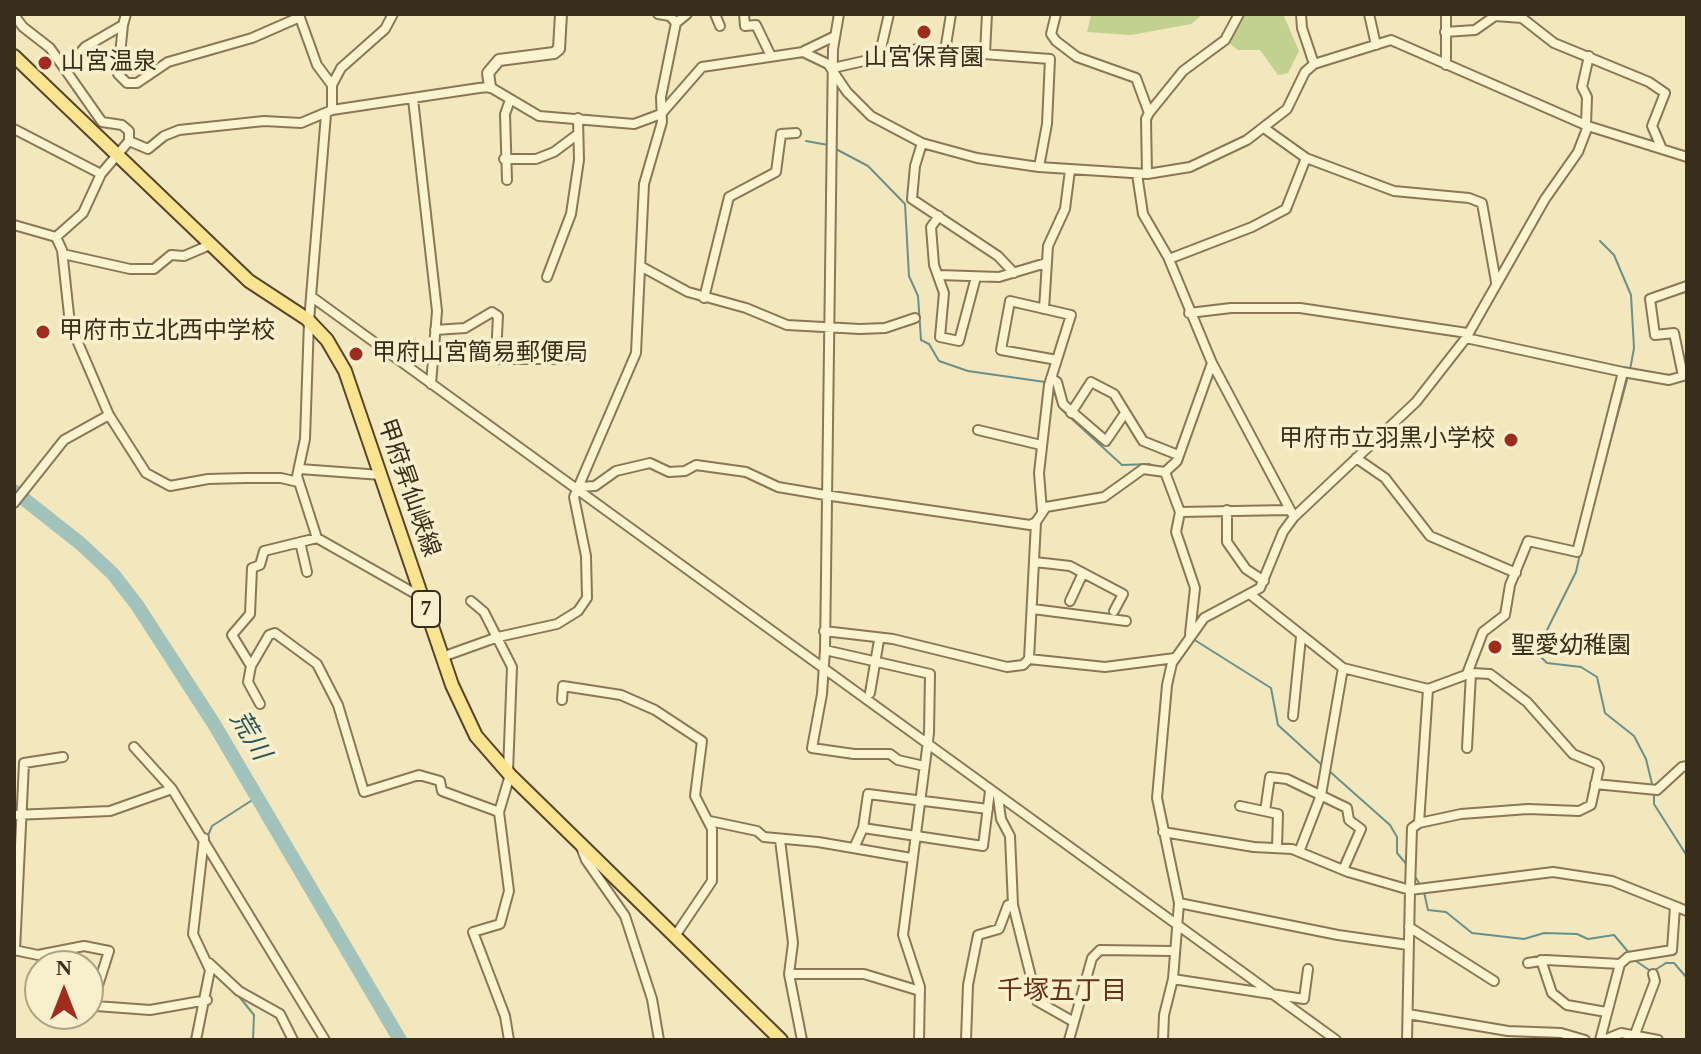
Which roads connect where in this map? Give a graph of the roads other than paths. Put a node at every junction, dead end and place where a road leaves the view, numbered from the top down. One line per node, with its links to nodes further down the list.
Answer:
1 (126, 14): 20 (street)
2 (393, 14): 36 (street)
3 (561, 14): 37 (street)
4 (658, 14): 19 (street)
5 (687, 14): 19 (street)
6 (715, 14): 21 (street)
7 (744, 14): 29 (street)
8 (839, 14): 23 (street)
9 (889, 14): 31 (street)
10 (951, 14): 25 (street)
11 (987, 14): 27 (street)
12 (1056, 14): 41 (street)
13 (1239, 14): 41 (street)
14 (1301, 14): 32 (street)
15 (1369, 14): 24 (street)
16 (1446, 14): 22 (street)
17 (14, 15): 34 (street)
18 (300, 16): 20 (street); 36 (street)
19 (676, 23): 42 (street)
20 (123, 25): 34 (street)
21 (720, 26)
22 (1445, 32): 30 (street); 33 (street)
23 (833, 37): 26 (street); 35 (street)
24 (1376, 45): 32 (street); 33 (street)
25 (945, 51): 27 (street); 31 (street)
26 (803, 52): 29 (street); 35 (street)
27 (985, 53): 56 (street)
28 (14, 56): 52 (main road, 甲府昇仙峡線 / 7)
29 (771, 56): 42 (street)
30 (1589, 56): 44 (street); 51 (street)
31 (879, 57): 35 (street)
32 (1314, 64): 45 (street)
33 (1446, 65): 44 (street)
34 (66, 69): 49 (street)
35 (833, 70): 50 (street); 81 (street)
36 (332, 85): 40 (street)
37 (490, 87): 38 (street); 39 (street)
38 (413, 99): 40 (street); 82 (street)
39 (510, 100): 43 (street); 55 (street)
40 (329, 112): 49 (street); 75 (street)
41 (1149, 113): 59 (street)
42 (661, 114): 43 (street); 68 (street)
43 (578, 118): 48 (street)
44 (1587, 125): 51 (street); 73 (street)
45 (1264, 128): 54 (street); 59 (street)
46 (14, 129): 58 (street)
47 (796, 133): 76 (street)
48 (578, 134): 55 (street); 71 (street)
49 (129, 141): 52 (street)
50 (922, 143): 56 (street); 61 (street)
51 (1662, 149): 53 (street)
52 (118, 154): 58 (street); 64 (main road, 甲府昇仙峡線 / 7)
53 (1687, 157)
54 (1306, 158): 66 (street); 73 (street)
55 (504, 159): 60 (street)
56 (1039, 167): 57 (street)
57 (1070, 170): 59 (street); 67 (street)
58 (101, 174): 63 (street)
59 (1142, 174): 66 (street)
60 (507, 180)
61 (939, 216): 69 (street); 70 (street)
62 (14, 225): 63 (street)
63 (56, 237): 65 (street)
64 (212, 244): 65 (street); 80 (main road, 甲府昇仙峡線 / 7)
65 (63, 254): 92 (street)
66 (1169, 259): 78 (street)
67 (1046, 263): 69 (street); 77 (street)
68 (642, 267): 76 (street); 101 (street)
69 (1014, 273): 72 (street)
70 (939, 275): 72 (street); 72 (street)
71 (547, 277)
72 (976, 277)
73 (1496, 283): 83 (street)
74 (1687, 286): 87 (street)
75 (312, 297): 80 (street); 89 (street)
76 (704, 298): 81 (street)
77 (1044, 309): 85 (street); 85 (street)
78 (1189, 313): 83 (street); 86 (street)
79 (915, 318): 81 (street)
80 (309, 321): 97 (street); 99 (main road, 甲府昇仙峡線 / 7)
81 (828, 326): 102 (street)
82 (435, 330): 84 (street); 89 (street)
83 (1467, 336): 87 (street); 96 (street)
84 (566, 359)
85 (1057, 360): 88 (street)
86 (1212, 363): 95 (street); 107 (street)
87 (1623, 372): 114 (street)
88 (1051, 378): 90 (street); 94 (street)
89 (431, 384): 101 (street)
90 (1071, 413): 91 (street); 91 (street)
91 (1125, 413): 95 (street)
92 (109, 415): 100 (street); 103 (street)
93 (978, 430): 94 (street)
94 (1041, 445): 105 (street)
95 (1178, 455): 98 (street)
96 (1356, 458): 107 (street); 114 (street)
97 (300, 469): 99 (street); 100 (street)
98 (1165, 472): 105 (street); 106 (street)
99 (381, 475): 117 (main road, 甲府昇仙峡線 / 7)
100 (298, 482): 109 (street)
101 (578, 488): 102 (street); 125 (street); 134 (street)
102 (825, 495): 108 (street); 123 (street)
103 (14, 503)
104 (1227, 510): 106 (street); 107 (street); 115 (street)
105 (1042, 511): 108 (street)
106 (1180, 512): 124 (street)
107 (1291, 514): 115 (street)
108 (1036, 522): 111 (street)
109 (317, 538): 110 (street); 117 (street)
110 (300, 542): 112 (street); 133 (street)
111 (1035, 562): 113 (street); 120 (street)
112 (307, 572)
113 (1083, 573): 119 (street); 121 (street)
114 (1516, 573): 136 (street)
115 (1264, 581): 116 (street)
116 (1251, 595): 124 (street); 126 (street)
117 (422, 597): 129 (main road, 甲府昇仙峡線 / 7)
118 (471, 601): 125 (street)
119 (1070, 601)
120 (1033, 609): 122 (street); 131 (street)
121 (1114, 611)
122 (1126, 621)
123 (824, 631): 127 (street); 128 (street)
124 (1190, 635): 130 (street)
125 (498, 637): 129 (street); 148 (street)
126 (1301, 637): 135 (street); 141 (street)
127 (879, 640): 131 (street); 132 (street)
128 (825, 650): 132 (street); 134 (street)
129 (442, 657): 148 (main road, 甲府昇仙峡線 / 7)
130 (1175, 658): 131 (street); 162 (street)
131 (1029, 659)
132 (876, 661): 138 (street); 142 (street)
133 (251, 666): 140 (street); 157 (street)
134 (823, 668): 142 (street); 146 (street)
135 (1343, 668): 137 (street); 152 (street)
136 (1469, 674): 137 (street); 144 (street); 149 (street)
137 (1428, 689): 160 (street)
138 (870, 693)
139 (562, 700): 159 (street)
140 (260, 704)
141 (1293, 716)
142 (927, 744): 146 (street); 151 (street)
143 (134, 747): 150 (street)
144 (1467, 748)
145 (63, 757): 158 (street)
146 (924, 766): 153 (street)
147 (1687, 766): 149 (street)
148 (509, 773): 157 (street); 166 (main road, 甲府昇仙峡線 / 7)
149 (1595, 784): 160 (street)
150 (172, 789): 158 (street); 164 (street)
151 (994, 794): 155 (street); 174 (street); 177 (street)
152 (1321, 795): 156 (street); 169 (street); 171 (street)
153 (919, 801): 155 (street); 161 (street); 163 (street)
154 (1240, 806): 156 (street)
155 (988, 809): 163 (street)
156 (1265, 811): 167 (street)
157 (499, 812): 207 (street)
158 (17, 815): 181 (street)
159 (710, 821): 165 (street); 179 (street)
160 (1419, 823): 172 (street)
161 (863, 828): 163 (street); 168 (street)
162 (1163, 832): 167 (street); 173 (street)
163 (914, 836): 170 (street)
164 (204, 838): 187 (street); 206 (street)
165 (780, 840): 168 (street); 192 (street)
166 (579, 842): 179 (main road, 甲府昇仙峡線 / 7); 208 (street)
167 (1277, 847): 169 (street)
168 (854, 848): 170 (street)
169 (1299, 852): 171 (street)
170 (911, 858): 196 (street)
171 (1343, 870): 172 (street)
172 (1410, 890): 175 (street); 178 (street)
173 (1179, 903): 177 (street); 180 (street)
174 (1013, 905): 202 (street); 212 (street)
175 (1675, 907): 176 (street); 189 (street)
176 (1687, 911)
177 (1175, 923): 185 (street); 197 (street)
178 (1409, 927): 180 (street); 195 (street)
179 (675, 936): 209 (main road, 甲府昇仙峡線 / 7)
180 (1408, 945): 201 (street)
181 (14, 950)
182 (64, 950): 183 (street)
183 (104, 950)
184 (104, 950): 190 (street)
185 (1173, 951): 194 (street); 202 (street)
186 (1541, 960): 188 (street); 189 (street); 200 (street)
187 (209, 963): 198 (street); 205 (street)
188 (1528, 963)
189 (1620, 964): 200 (street)
190 (104, 967)
191 (1308, 969): 197 (street)
192 (789, 974): 196 (street); 210 (street)
193 (1653, 974): 203 (street)
194 (1173, 979): 197 (street); 214 (street)
195 (1494, 981)
196 (920, 991): 211 (street)
197 (1274, 995): 215 (street)
198 (207, 1000): 199 (street); 204 (street)
199 (104, 1007)
200 (1606, 1012): 218 (street)
201 (1408, 1014): 216 (street); 217 (street)
202 (1074, 1022): 213 (street)
203 (1635, 1034): 218 (street); 219 (street)
204 (196, 1040)
205 (293, 1040)
206 (325, 1040)
207 (509, 1040)
208 (659, 1040)
209 (781, 1040)
210 (802, 1040)
211 (919, 1040)
212 (966, 1040)
213 (1069, 1040)
214 (1163, 1040)
215 (1336, 1040)
216 (1407, 1040)
217 (1583, 1040)
218 (1602, 1040)
219 (1658, 1040)

